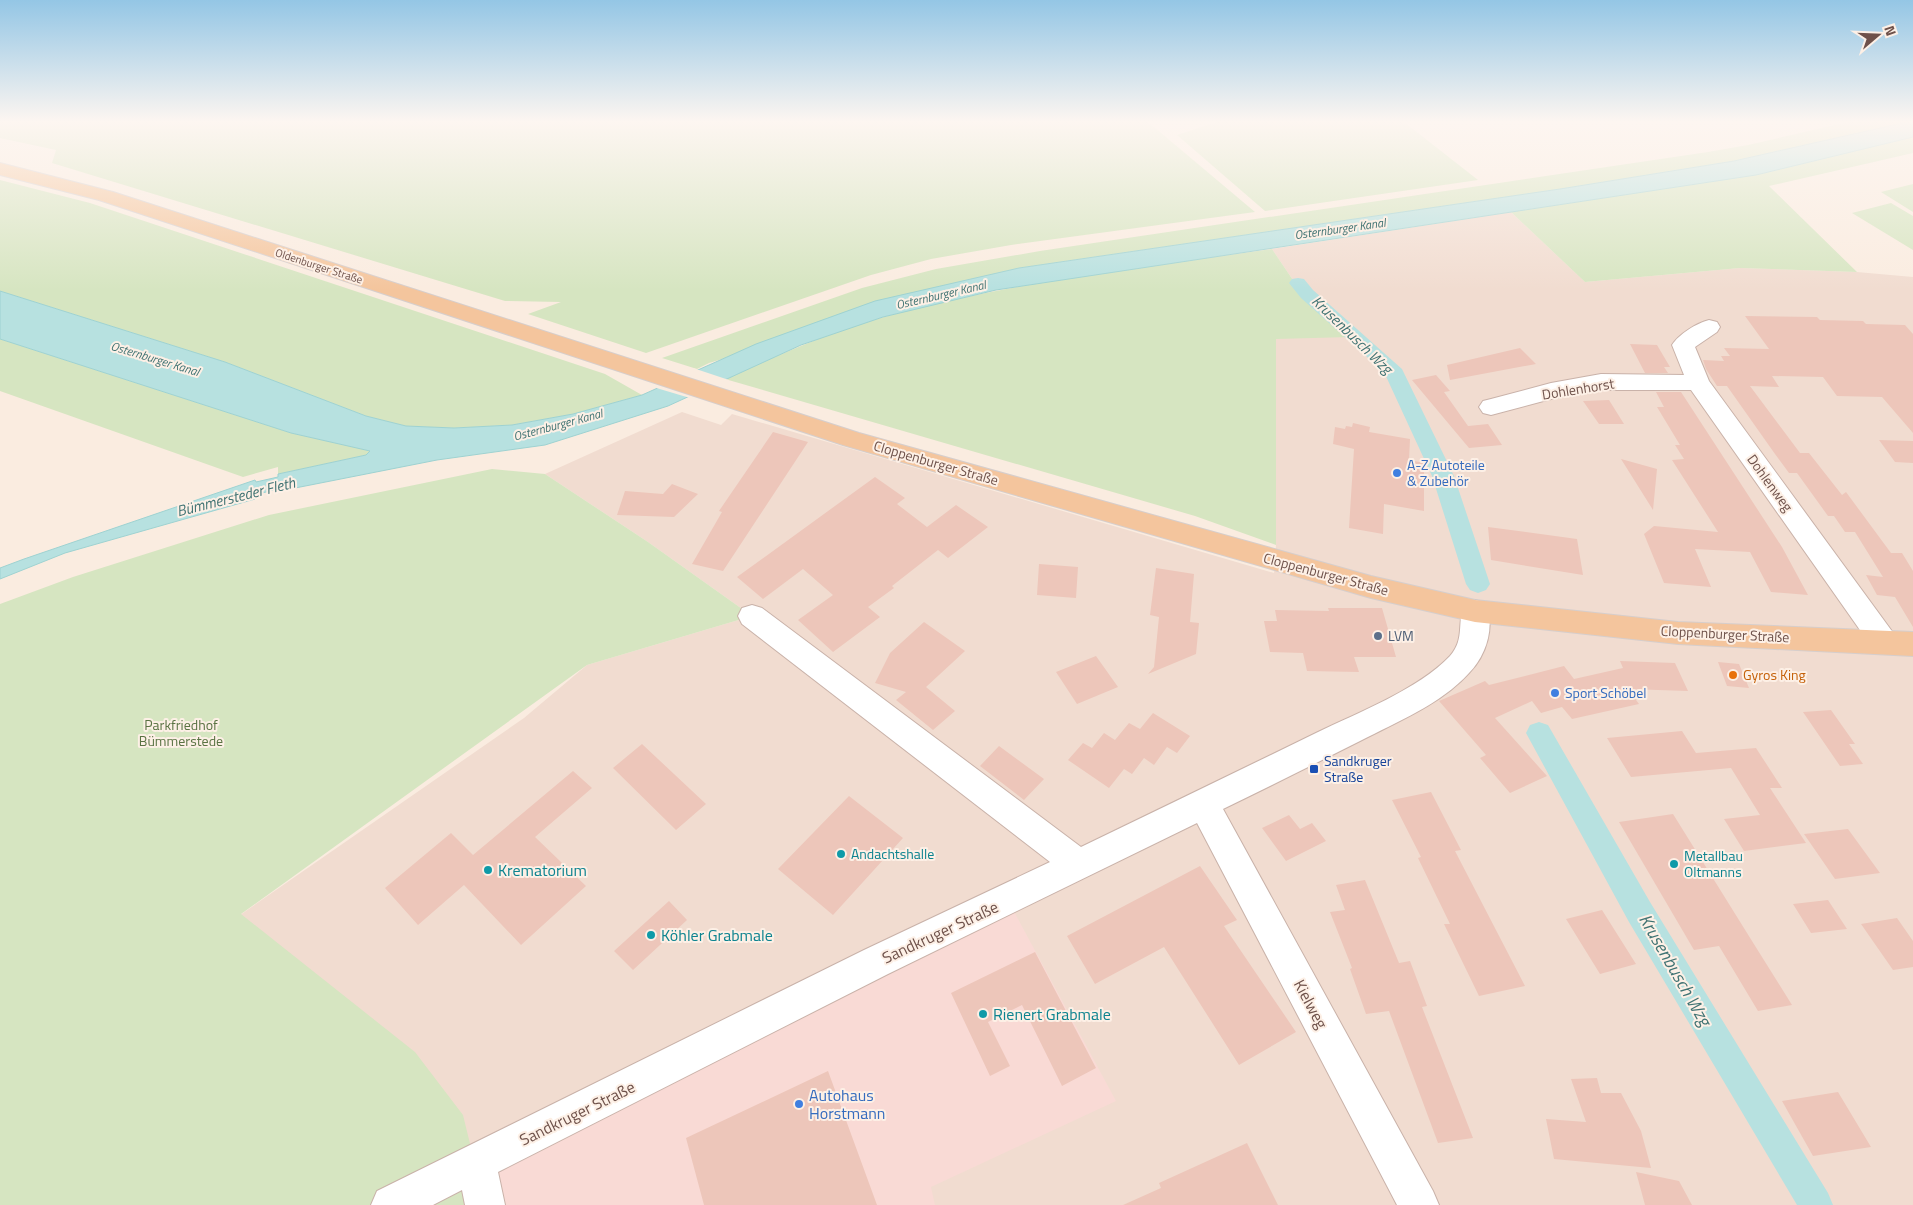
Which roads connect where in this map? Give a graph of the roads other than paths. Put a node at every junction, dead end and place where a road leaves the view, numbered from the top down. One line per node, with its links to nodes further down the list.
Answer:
1 (36, 178): 5 (main road, Oldenburger Straße)
2 (1709, 327): 3 (street, Dohlenweg)
3 (1698, 383): 4 (street, Dohlenhorst); 8 (street, Dohlenweg)
4 (1490, 407)
5 (756, 408): 6 (main road, Cloppenburger Straße)
6 (1475, 611): 8 (main road, Cloppenburger Straße); 10 (street, Sandkruger Straße)
7 (752, 616): 11 (street)
8 (1884, 642): 9 (main road, Cloppenburger Straße)
9 (1913, 644)
10 (1203, 803): 11 (street, Sandkruger Straße); 15 (street, Kielweg)
11 (1079, 866): 12 (street, Sandkruger Straße)
12 (477, 1162): 13 (street, Sandkruger Straße); 14 (street)
13 (390, 1205)
14 (485, 1205)
15 (1419, 1205)

